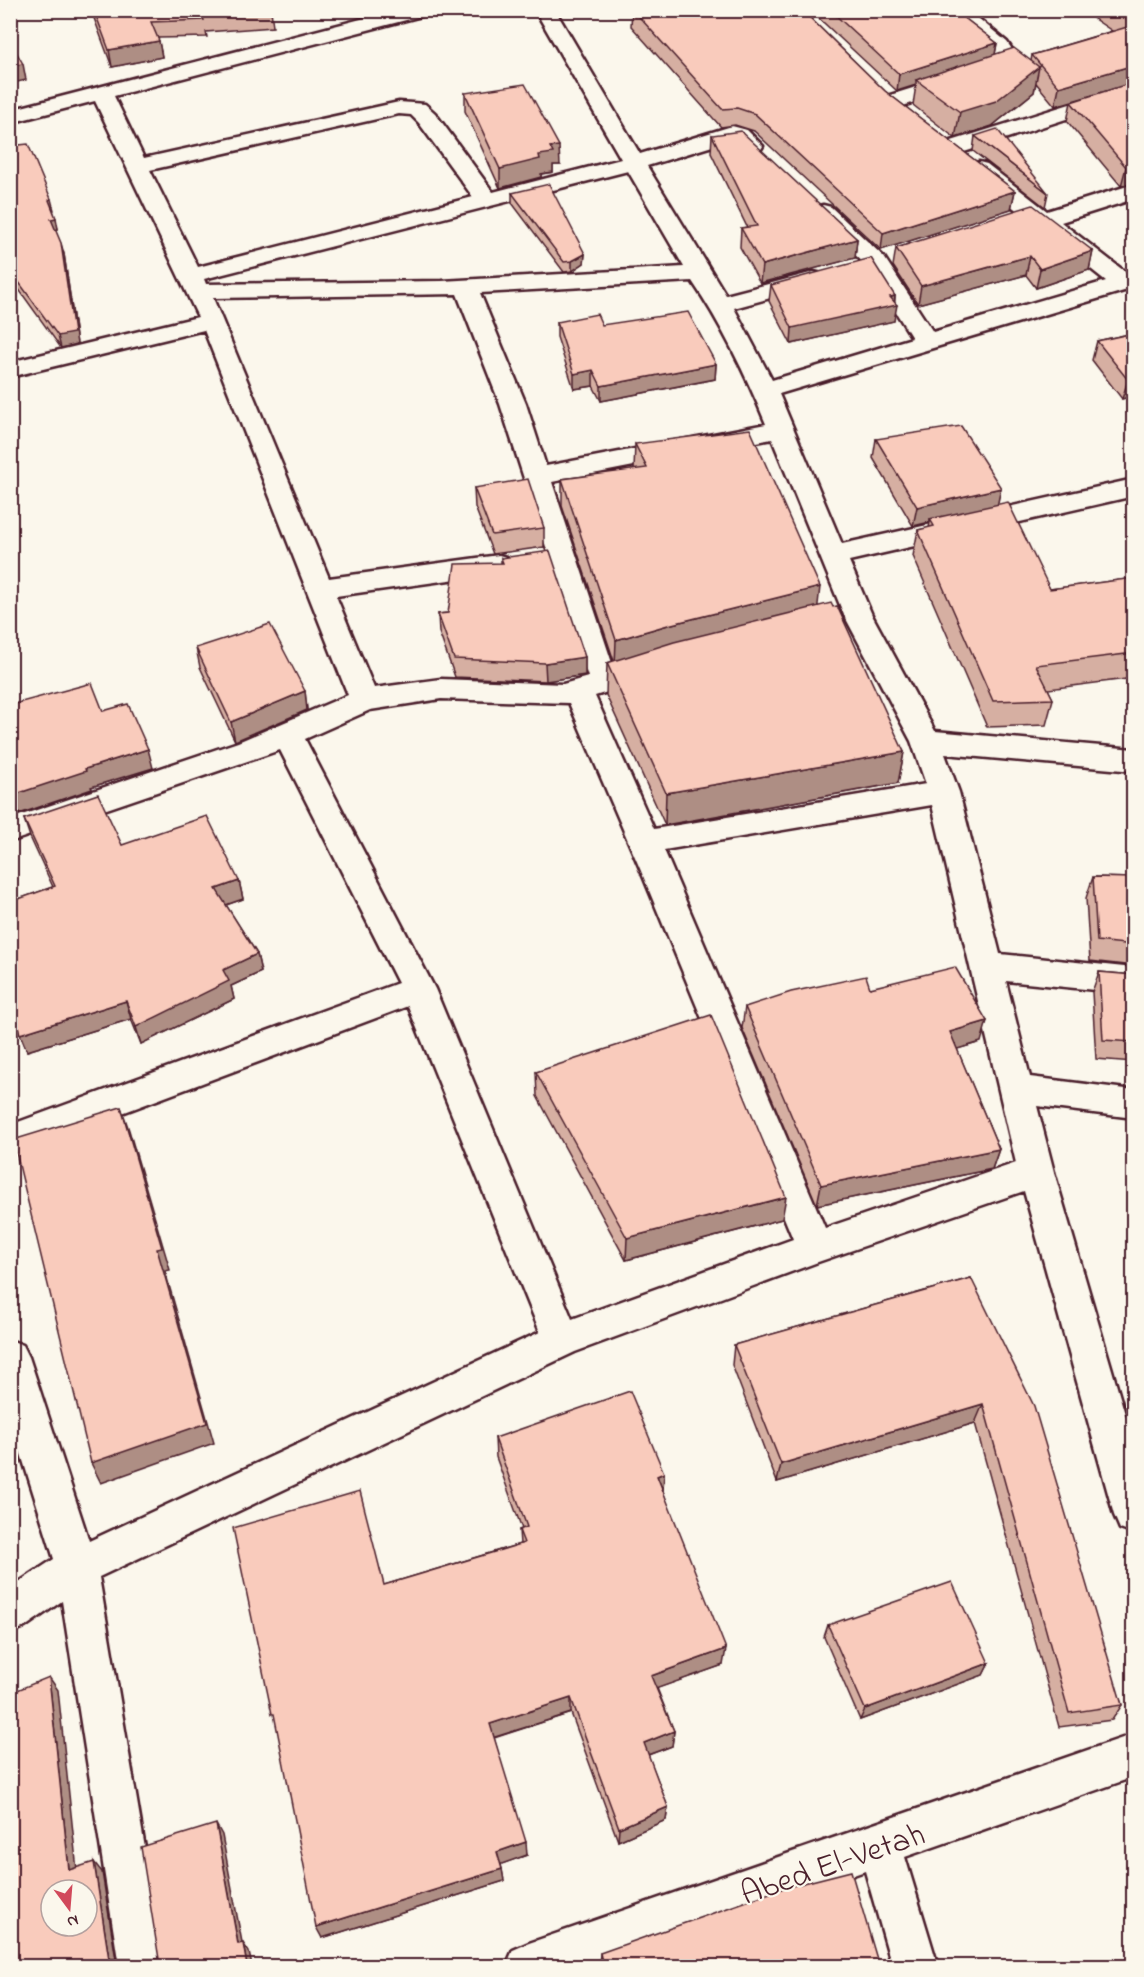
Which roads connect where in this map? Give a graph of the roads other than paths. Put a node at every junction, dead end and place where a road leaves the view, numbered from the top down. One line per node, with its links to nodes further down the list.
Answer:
1 (422, 10): 6 (street)
2 (545, 10): 8 (street)
3 (969, 10): 4 (street)
4 (876, 86)
5 (1134, 90): 14 (street)
6 (102, 93): 7 (street); 10 (street)
7 (10, 117)
8 (636, 162): 9 (street); 12 (street); 18 (street)
9 (769, 162)
10 (137, 166): 12 (street); 20 (street)
11 (1134, 191): 14 (street)
12 (487, 200): 20 (street)
13 (810, 200): 17 (street)
14 (1039, 216): 15 (street); 19 (street)
15 (1011, 219)
16 (899, 255): 17 (street)
17 (854, 268): 22 (street); 24 (street)
18 (699, 273): 21 (street); 22 (street)
19 (1129, 281): 24 (street)
20 (193, 284): 21 (street); 23 (street)
21 (466, 287): 28 (street)
22 (720, 304): 26 (street)
23 (212, 321): 25 (street); 32 (street)
24 (927, 342): 26 (street)
25 (10, 370)
26 (765, 390): 27 (street)
27 (783, 429): 28 (street); 30 (street)
28 (537, 476): 31 (street)
29 (1134, 487): 30 (street)
30 (834, 555): 37 (street)
31 (544, 558): 32 (street); 34 (street)
32 (320, 589): 35 (street)
33 (678, 660): 34 (street)
34 (591, 687): 35 (street); 41 (street)
35 (364, 700): 36 (street)
36 (288, 735): 40 (street); 44 (street)
37 (927, 741): 38 (street); 39 (street)
38 (1134, 760)
39 (944, 792): 41 (street); 42 (street)
40 (10, 831)
41 (644, 842): 49 (street)
42 (987, 966): 43 (street); 45 (street)
43 (1134, 981)
44 (418, 989): 47 (street); 50 (street)
45 (1016, 1089): 46 (street); 48 (street)
46 (1134, 1104)
47 (10, 1140)
48 (1036, 1172): 49 (street); 53 (street)
49 (815, 1247): 50 (street)
50 (562, 1341): 54 (street)
51 (10, 1357): 52 (street)
52 (21, 1419): 54 (street)
53 (1134, 1515)
54 (77, 1567): 55 (street); 59 (street)
55 (10, 1613)
56 (1134, 1755): 57 (street, Abed El-Vetah)
57 (879, 1845): 58 (street, Abed El-Vetah); 60 (street)
58 (553, 1963)
59 (142, 1966)
60 (915, 1966)

